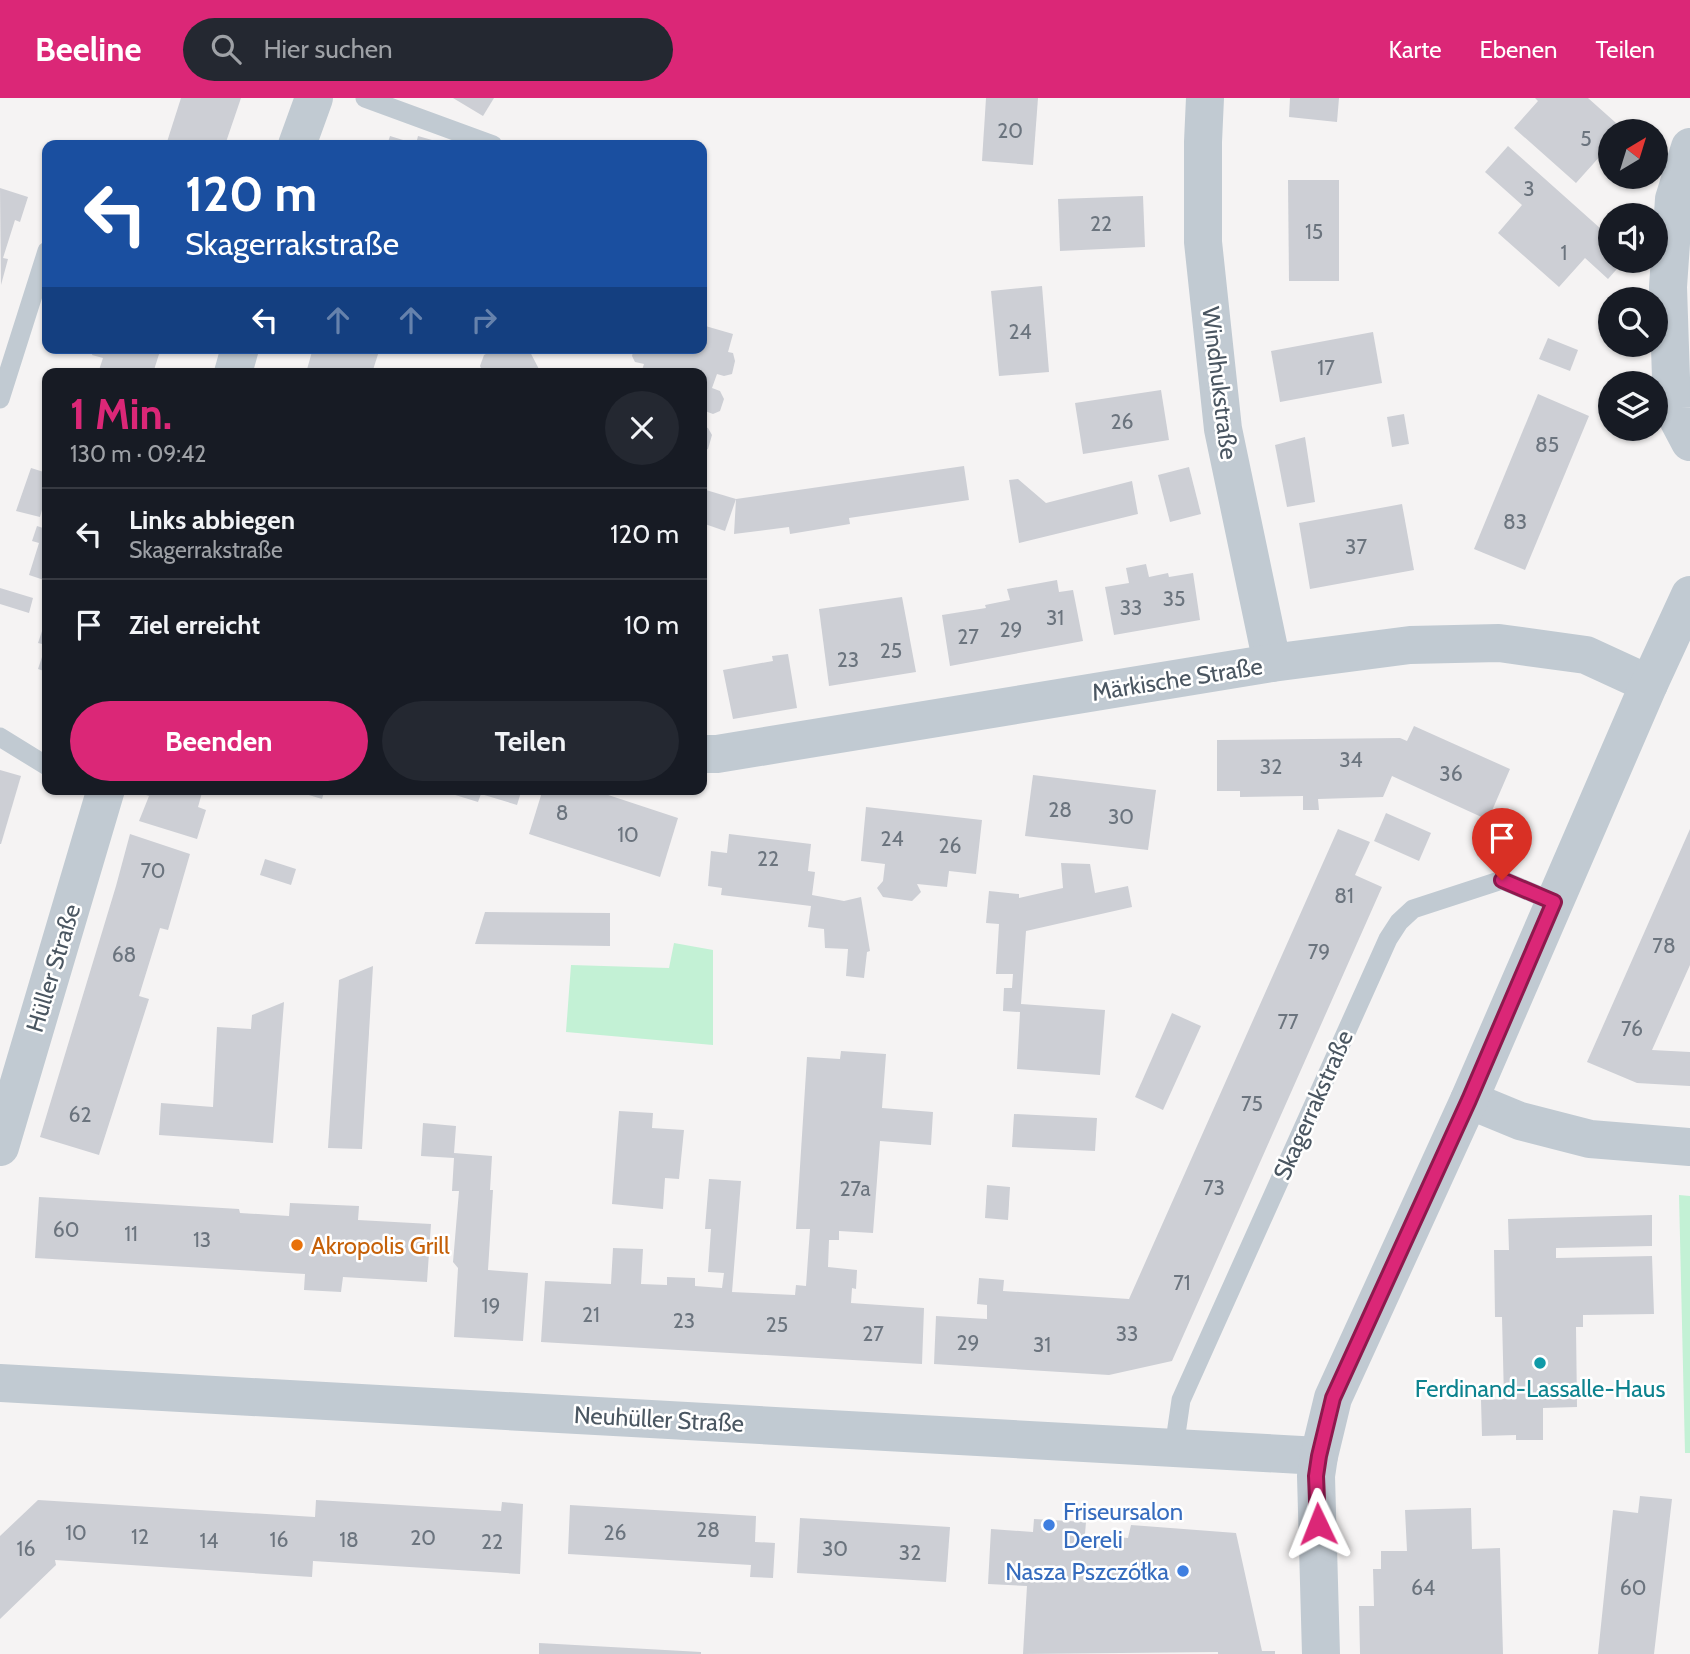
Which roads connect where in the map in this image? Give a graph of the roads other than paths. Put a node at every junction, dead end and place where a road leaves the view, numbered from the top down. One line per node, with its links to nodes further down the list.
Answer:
1 (314, 98): 4 (street)
2 (365, 98): 5 (lane)
3 (1205, 98): 11 (street, Windhukstraße)
4 (299, 140)
5 (479, 140)
6 (1690, 148): 9 (street)
7 (42, 267): 8 (lane)
8 (0, 399)
9 (1690, 442)
10 (1690, 595): 12 (street)
11 (1272, 663): 12 (street, Märkische Straße); 14 (street, Märkische Straße)
12 (1649, 684): 17 (street)
13 (0, 737): 15 (lane)
14 (707, 754)
15 (42, 763)
16 (104, 795): 19 (street, Hüller Straße)
17 (1554, 902): 18 (street); 22 (lane, Skagerrakstraße)
18 (1469, 1100): 20 (street); 23 (street)
19 (0, 1147)
20 (1690, 1147)
21 (0, 1383): 22 (street, Neuhüller Straße)
22 (1174, 1448): 23 (street, Neuhüller Straße)
23 (1319, 1456): 24 (street)
24 (1321, 1654)

